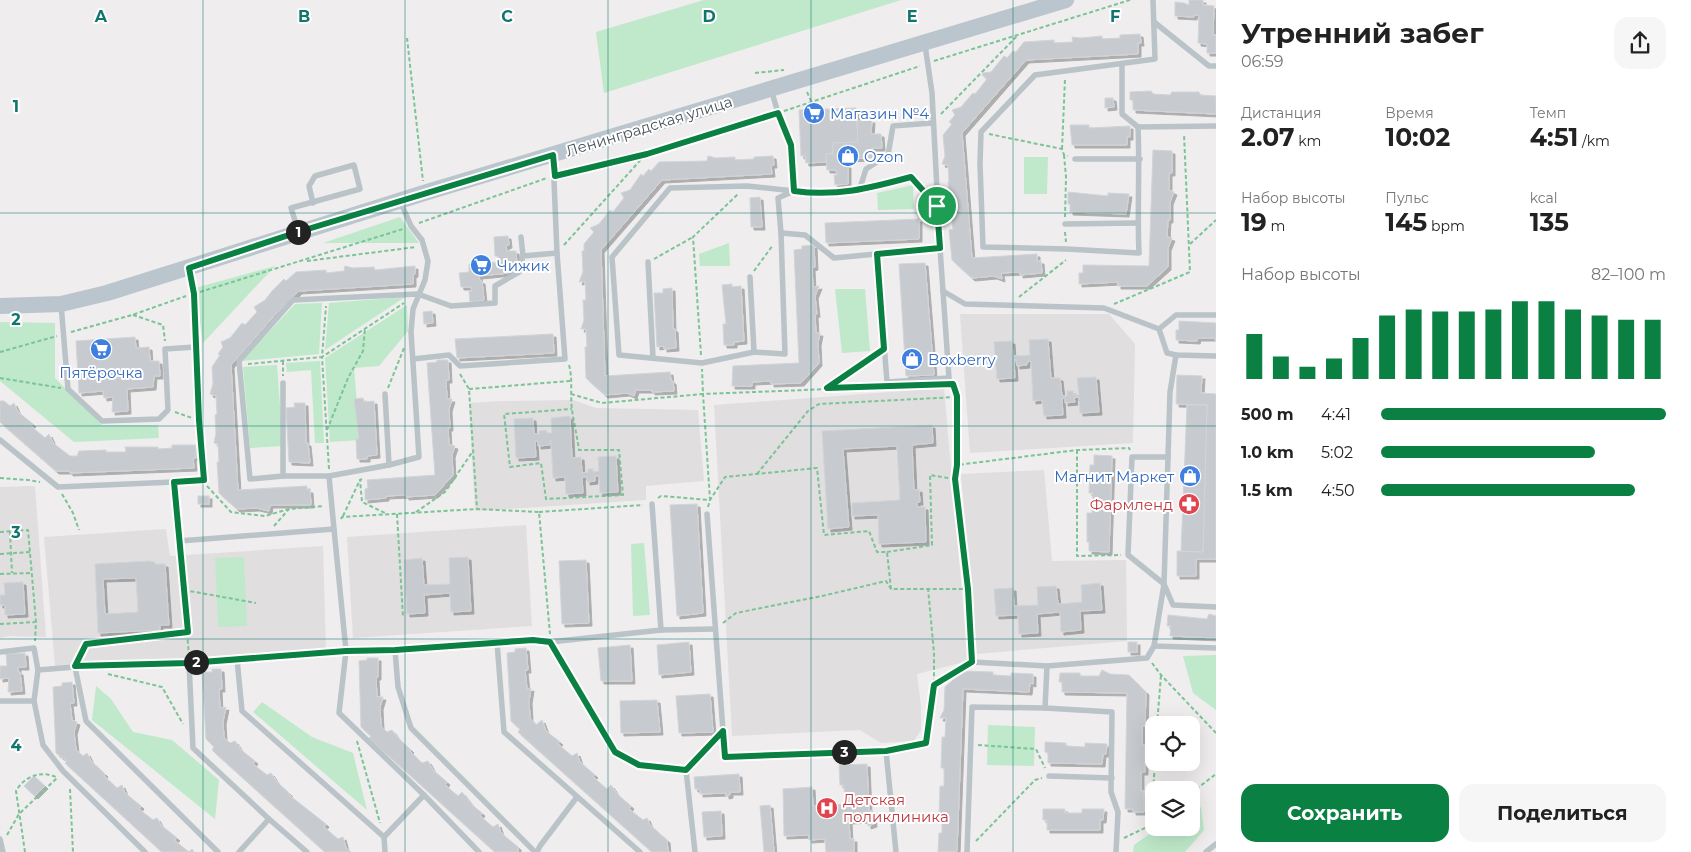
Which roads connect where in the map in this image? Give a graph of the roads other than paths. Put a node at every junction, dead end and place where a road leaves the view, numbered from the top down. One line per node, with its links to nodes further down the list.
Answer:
1 (1066, 0): 4 (street, Ленинградская улица)
2 (1153, 0): 3 (lane)
3 (1154, 22): 5 (lane); 6 (lane)
4 (925, 42): 7 (street, Ленинградская улица); 8 (lane)
5 (1122, 64): 10 (lane); 17 (lane)
6 (1216, 66)
7 (771, 89): 11 (street, Ленинградская улица); 14 (lane)
8 (932, 123): 14 (lane); 22 (lane)
9 (1216, 126): 10 (lane)
10 (1138, 127): 13 (lane)
11 (553, 155): 15 (street, Ленинградская улица); 23 (lane)
12 (1075, 159): 13 (lane)
13 (1140, 159): 17 (lane)
14 (794, 191): 20 (lane); 39 (lane)
15 (400, 201): 19 (street, Ленинградская улица); 30 (lane)
16 (313, 203): 16 (lane); 19 (lane)
17 (1137, 223): 18 (lane)
18 (1065, 224)
19 (298, 232): 27 (street, Ленинградская улица)
20 (781, 233): 24 (lane); 36 (lane)
21 (521, 237): 25 (lane)
22 (940, 248): 24 (lane); 29 (lane)
23 (557, 253): 25 (lane); 40 (lane)
24 (877, 254): 29 (lane)
25 (523, 256): 30 (lane)
26 (648, 262): 39 (lane)
27 (189, 268): 31 (street, Ленинградская улица); 35 (lane)
28 (750, 277): 36 (lane)
29 (943, 291): 34 (lane)
30 (418, 294): 40 (lane); 46 (lane)
31 (61, 304): 32 (street, Ленинградская улица); 35 (lane)
32 (0, 306)
33 (1216, 315): 34 (lane)
34 (1159, 329): 37 (lane)
35 (195, 347): 48 (lane)
36 (754, 352): 39 (lane)
37 (1176, 355): 38 (lane); 44 (lane)
38 (1216, 356)
39 (654, 358)
40 (413, 359): 45 (lane)
41 (283, 383): 46 (lane)
42 (385, 394): 45 (lane)
43 (0, 440): 48 (lane)
44 (1168, 458): 52 (lane); 52 (lane)
45 (389, 465): 47 (lane)
46 (283, 476): 47 (lane)
47 (329, 476): 51 (lane)
48 (174, 482): 51 (lane)
49 (652, 504): 55 (lane)
50 (707, 514): 54 (lane)
51 (334, 528): 60 (lane)
52 (1164, 584): 53 (lane); 57 (lane)
53 (1216, 607)
54 (715, 629): 55 (lane); 90 (lane)
55 (661, 630): 56 (lane)
56 (497, 642): 59 (lane); 75 (lane)
57 (1154, 646): 58 (lane); 66 (lane)
58 (1216, 648)
59 (395, 650): 60 (lane); 88 (lane)
60 (346, 651): 62 (lane); 74 (lane)
61 (0, 652): 67 (lane)
62 (237, 659): 64 (lane); 77 (lane)
63 (972, 662): 66 (lane)
64 (189, 663): 65 (lane); 76 (lane)
65 (75, 666): 67 (lane); 83 (lane)
66 (1048, 666): 70 (lane)
67 (38, 670): 69 (lane)
68 (0, 701): 69 (lane)
69 (34, 701): 80 (lane)
70 (1045, 708): 73 (lane); 81 (lane)
71 (886, 751): 91 (lane)
72 (1048, 776): 73 (lane)
73 (1112, 778): 92 (lane)
74 (424, 795): 77 (lane); 87 (lane)
75 (577, 797): 88 (lane); 89 (lane)
76 (268, 820): 84 (lane); 85 (lane)
77 (384, 837): 86 (lane)
78 (0, 842): 82 (lane)
79 (1216, 844): 93 (lane)
80 (142, 851)
81 (967, 851)
82 (3, 852)
83 (218, 852)
84 (239, 852)
85 (307, 852)
86 (385, 852)
87 (479, 852)
88 (536, 852)
89 (640, 852)
90 (694, 852)
91 (896, 852)
92 (1116, 852)
93 (1206, 852)

